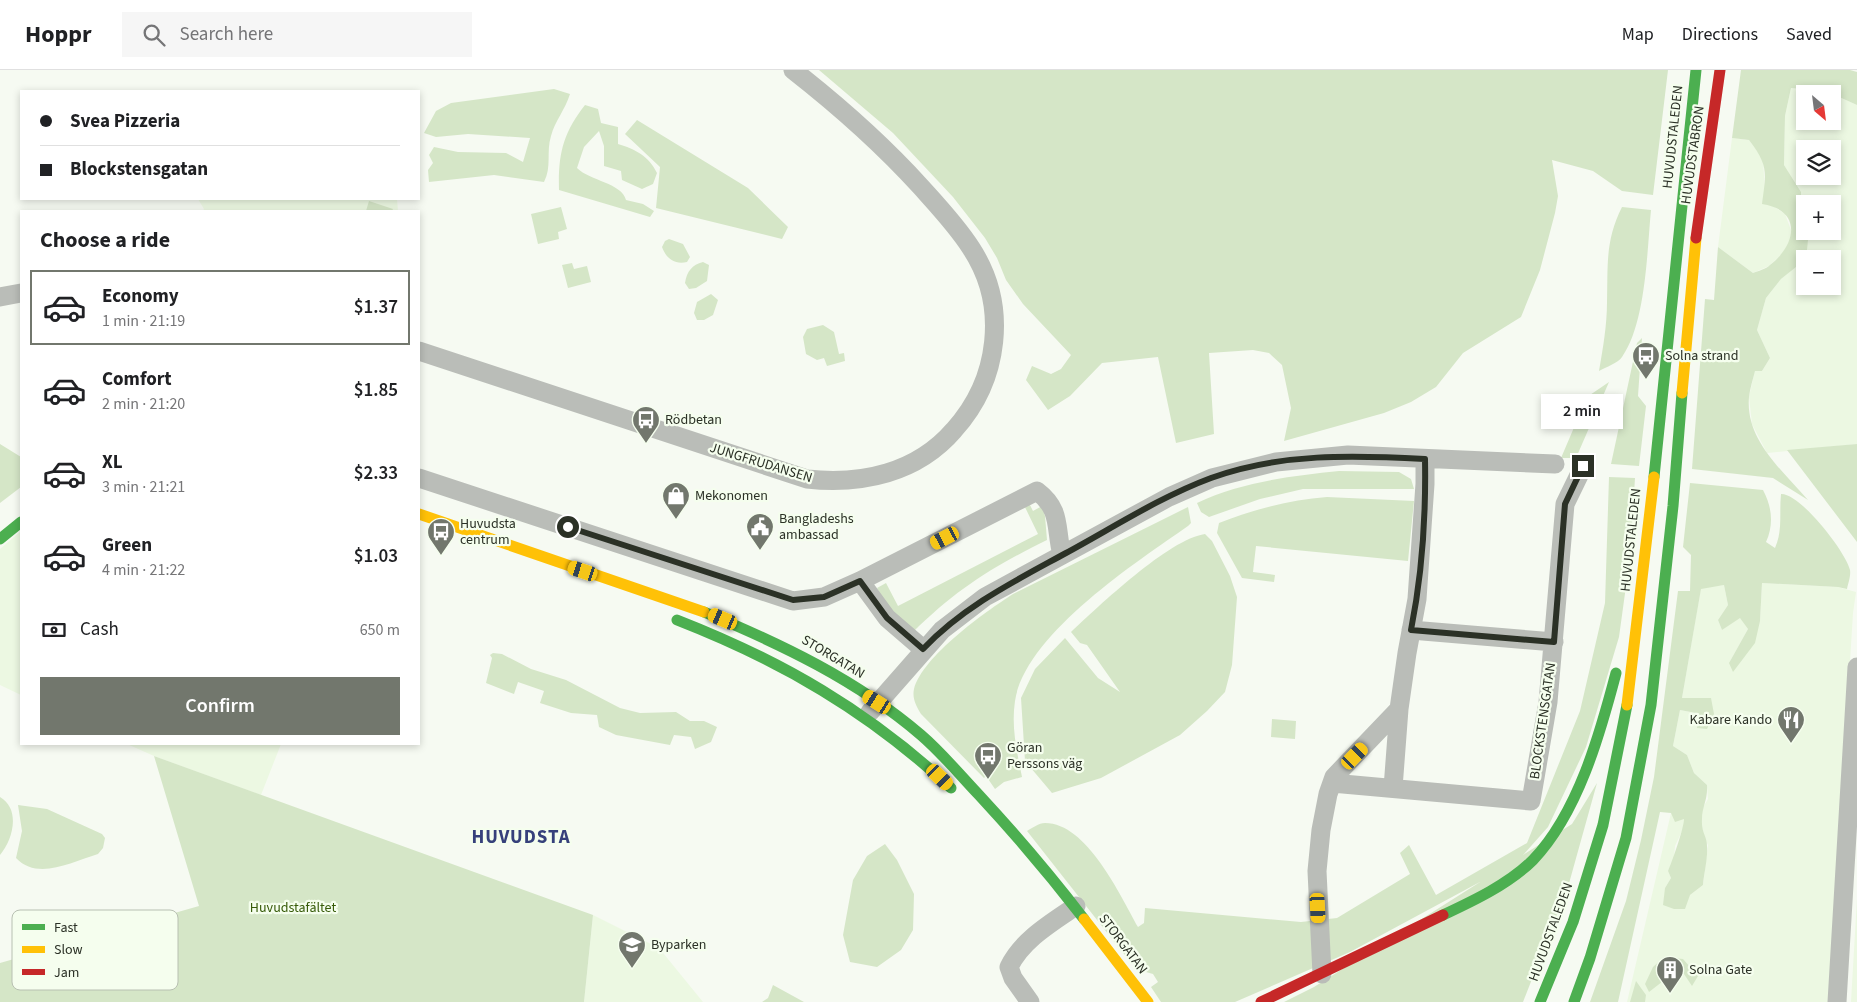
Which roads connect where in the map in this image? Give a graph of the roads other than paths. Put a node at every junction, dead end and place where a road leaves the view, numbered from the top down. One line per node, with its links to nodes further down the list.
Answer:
1 (793, 70): 6 (street, JUNGFRUDANSEN)
2 (1696, 70): 15 (main road, HUVUDSTALEDEN)
3 (1720, 70): 35 (main road, HUVUDSTABRON)
4 (20, 293): 5 (street)
5 (0, 297)
6 (425, 353)
7 (1425, 459): 8 (street); 14 (street); 18 (street)
8 (1555, 464)
9 (1583, 466): 19 (street, BLOCKSTENSGATAN)
10 (420, 478): 16 (street)
11 (420, 514): 22 (main road, STORGATAN)
12 (20, 523): 13 (main road)
13 (0, 539)
14 (1062, 555): 16 (street); 20 (street)
15 (1645, 559): 30 (main road); 34 (main road, HUVUDSTALEDEN)
16 (860, 581): 20 (street)
17 (664, 615): 22 (main road, STORGATAN)
18 (1411, 630): 19 (street); 23 (street)
19 (1554, 642): 25 (street, BLOCKSTENSGATAN)
20 (923, 649): 22 (street)
21 (1857, 667): 36 (street)
22 (872, 709): 26 (main road, STORGATAN); 29 (main road, STORGATAN)
23 (1400, 709): 24 (street); 25 (street)
24 (1332, 783): 25 (street); 30 (street)
25 (1393, 788)
26 (960, 797)
27 (1000, 836): 28 (main road)
28 (1024, 864)
29 (1067, 912): 31 (street); 32 (main road, STORGATAN)
30 (1322, 974): 33 (main road)
31 (1030, 1002)
32 (1148, 1002)
33 (1261, 1002)
34 (1540, 1002)
35 (1574, 1002)
36 (1837, 1002)

